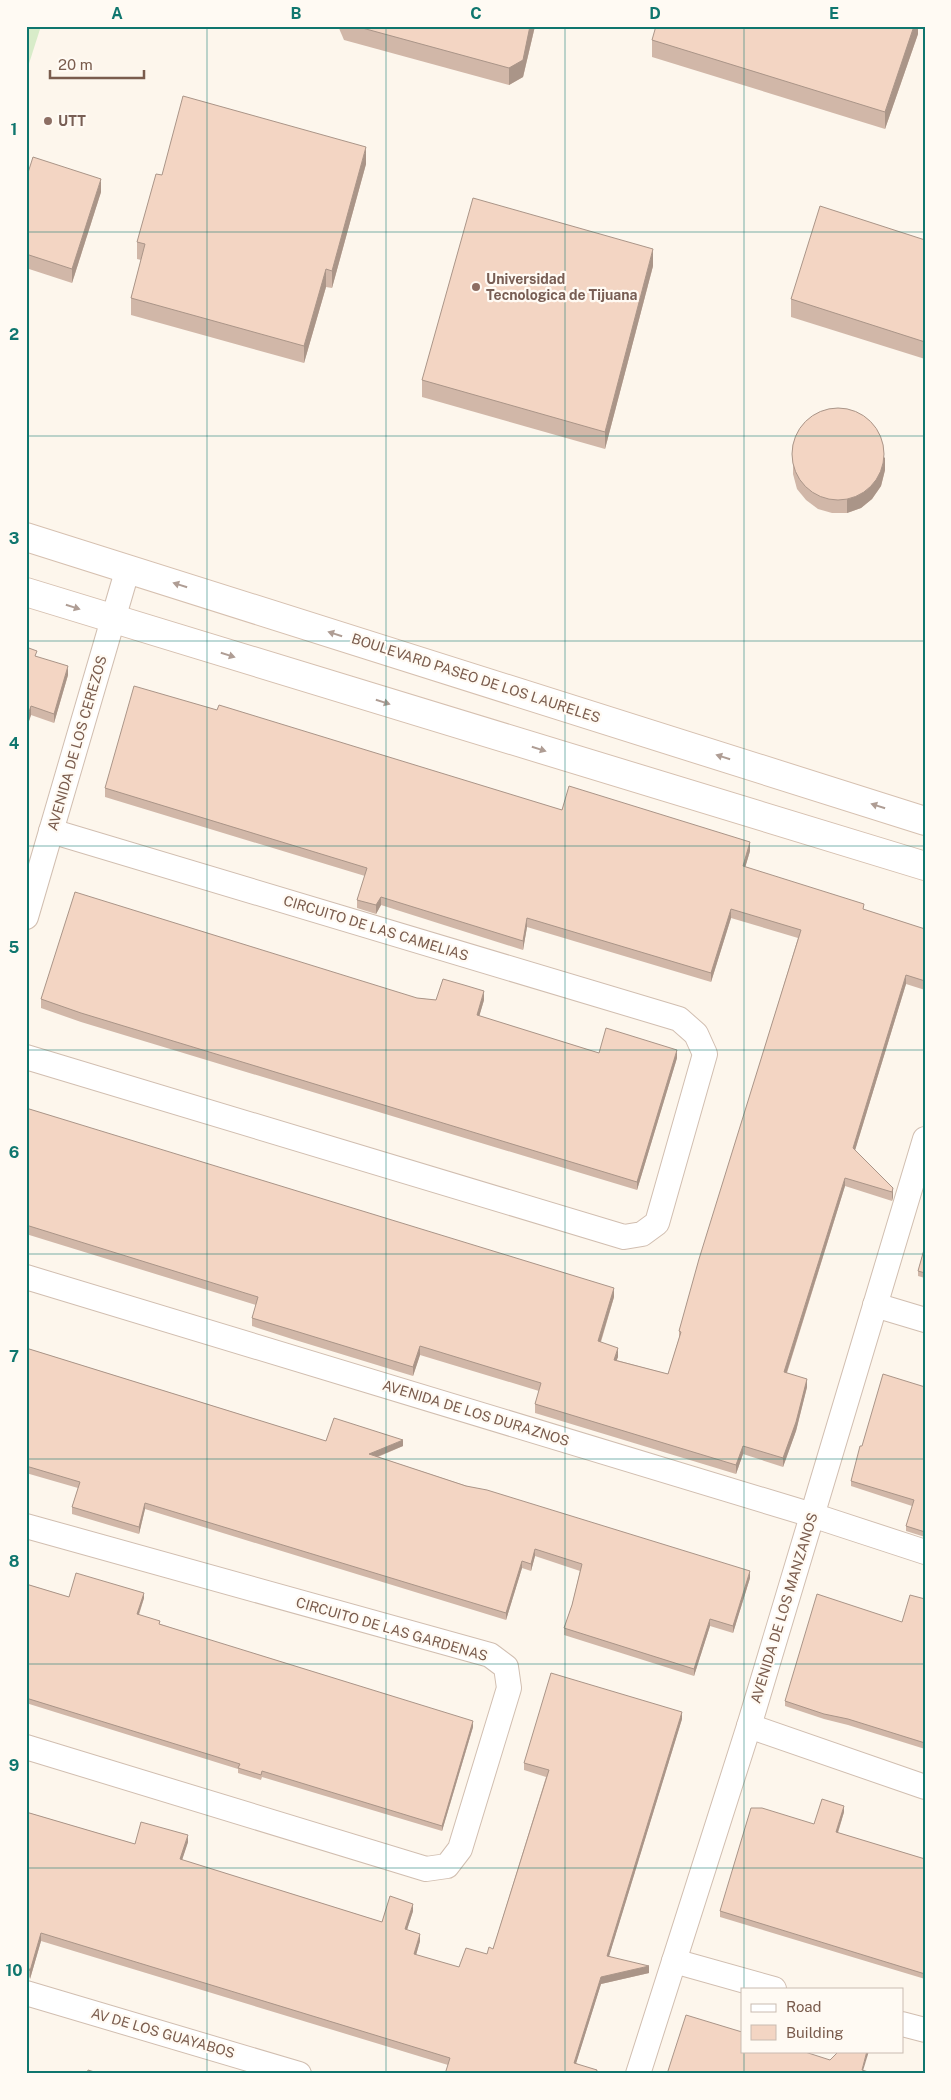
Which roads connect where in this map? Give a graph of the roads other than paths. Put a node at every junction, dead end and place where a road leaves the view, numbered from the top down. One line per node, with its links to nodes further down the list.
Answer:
1 (26, 537): 2 (street, BOULEVARD PASEO DE LOS LAURELES)
2 (128, 568): 4 (street, AVENIDA DE LOS CEREZOS); 5 (street, BOULEVARD PASEO DE LOS LAURELES, one-way to 2)
3 (26, 592): 4 (street, one-way to 4)
4 (113, 620): 6 (street, AVENIDA DE LOS CEREZOS); 7 (street, one-way to 7)
5 (925, 821)
6 (51, 832): 8 (street, AVENIDA DE LOS CEREZOS); 9 (street, CIRCUITO DE LAS CAMELIAS)
7 (925, 866)
8 (26, 917)
9 (26, 1057)
10 (925, 1139): 12 (street, AVENIDA DE LOS MANZANOS)
11 (26, 1277): 14 (street, AVENIDA DE LOS DURAZNOS)
12 (875, 1305): 13 (street); 14 (street, AVENIDA DE LOS MANZANOS)
13 (925, 1320)
14 (812, 1515): 16 (street, AVENIDA DE LOS DURAZNOS); 17 (street, AVENIDA DE LOS MANZANOS)
15 (26, 1526): 18 (street, CIRCUITO DE LAS GARDENAS)
16 (925, 1552)
17 (749, 1726): 19 (street); 20 (street, AVENIDA DE LOS MANZANOS)
18 (26, 1747)
19 (925, 1787)
20 (674, 1961): 21 (street); 26 (street, AVENIDA DE LOS MANZANOS)
21 (770, 1988)
22 (26, 1993): 25 (street, AV DE LOS GUAYABOS)
23 (904, 2025): 24 (street)
24 (925, 2030)
25 (299, 2074)
26 (638, 2074)

